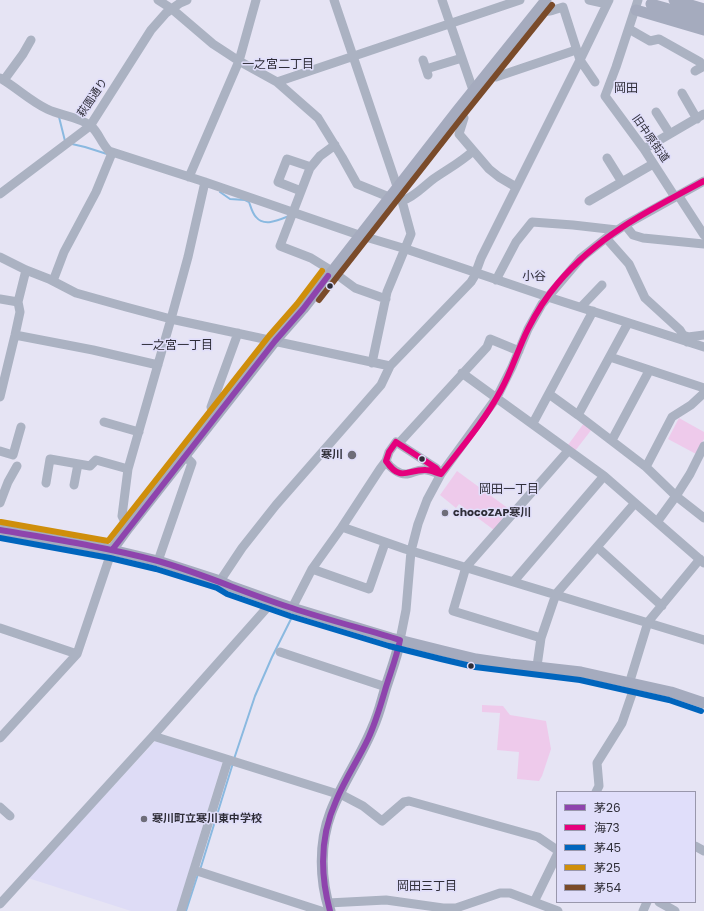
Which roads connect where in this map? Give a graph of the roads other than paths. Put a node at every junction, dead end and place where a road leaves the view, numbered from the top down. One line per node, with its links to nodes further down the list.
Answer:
1 (158, 0): 13 (street)
2 (187, 0): 13 (street, 萩園通り)
3 (256, 0): 26 (street)
4 (334, 0): 22 (street)
5 (442, 0): 17 (street)
6 (520, 0): 17 (street)
7 (546, 0): 14 (main road)
8 (588, 0): 10 (street)
9 (674, 0): 15 (main road)
10 (608, 2): 25 (street)
11 (651, 4): 16 (main road)
12 (637, 5): 18 (street); 19 (main road)
13 (172, 9): 26 (street); 37 (street, 萩園通り)
14 (538, 9): 21 (street); 28 (main road)
15 (704, 9)
16 (704, 19)
17 (450, 24): 22 (street); 23 (street)
18 (629, 29): 27 (street); 40 (street, 旧中原街道)
19 (704, 30)
20 (31, 40): 29 (street)
21 (576, 50): 25 (street); 28 (street)
22 (353, 55): 30 (street); 51 (street)
23 (462, 58): 24 (street); 32 (street)
24 (423, 60)
25 (580, 60): 31 (street); 50 (street)
26 (239, 61): 30 (street); 46 (street)
27 (700, 68)
28 (489, 71): 32 (main road)
29 (2, 79): 37 (street)
30 (277, 82): 39 (street)
31 (595, 82)
32 (473, 90): 34 (main road)
33 (682, 93): 36 (street)
34 (457, 111): 41 (street); 51 (main road)
35 (656, 112): 38 (street)
36 (700, 117): 38 (street)
37 (90, 126): 42 (street); 53 (street, 萩園通り)
38 (670, 134): 40 (street)
39 (335, 144): 45 (street); 55 (street)
40 (644, 149): 44 (street, 旧中原街道)
41 (473, 151): 50 (street); 56 (street)
42 (112, 152): 46 (street); 70 (street)
43 (607, 158): 49 (street)
44 (653, 164): 49 (street); 54 (street, 旧中原街道)
45 (311, 167): 52 (street); 52 (street)
46 (188, 177): 48 (street)
47 (704, 181): 54 (street)
48 (205, 182): 58 (street); 78 (street)
49 (622, 182): 57 (street)
50 (516, 187): 68 (street)
51 (397, 188): 55 (main road); 56 (street)
52 (301, 191): 58 (street)
53 (0, 194)
54 (676, 196): 59 (street); 61 (street, 旧中原街道)
55 (389, 197): 60 (main road)
56 (402, 201): 64 (street)
57 (589, 201)
58 (291, 215): 60 (street); 67 (street)
59 (621, 228): 62 (street); 63 (street); 69 (street)
60 (359, 235): 64 (street); 67 (main road)
61 (704, 235)
62 (606, 238): 72 (street); 83 (street)
63 (704, 244)
64 (406, 249): 68 (street); 74 (street)
65 (0, 256): 66 (street)
66 (26, 270): 70 (street); 75 (street)
67 (330, 273): 74 (street); 84 (main road)
68 (475, 273): 69 (street); 90 (street)
69 (496, 280): 72 (street)
70 (53, 282): 78 (street)
71 (602, 285): 76 (street)
72 (548, 297): 76 (street); 86 (street)
73 (0, 298): 75 (street)
74 (386, 299): 88 (street)
75 (18, 302): 81 (street)
76 (581, 307): 77 (street)
77 (593, 311): 79 (street); 95 (street)
78 (171, 319): 80 (street); 89 (street)
79 (628, 323): 83 (street); 87 (street)
80 (238, 333): 84 (street); 99 (street)
81 (15, 335): 89 (street); 96 (street)
82 (704, 335): 83 (street)
83 (688, 339): 85 (street)
84 (275, 341): 88 (street); 99 (main road)
85 (704, 347)
86 (519, 351): 92 (street); 97 (street)
87 (610, 357): 91 (street); 98 (street)
88 (372, 363): 90 (street)
89 (158, 365): 102 (street)
90 (390, 366): 135 (street)
91 (649, 371): 93 (street); 104 (street)
92 (462, 373): 97 (street); 105 (street)
93 (704, 388)
94 (704, 393): 112 (street)
95 (549, 394): 98 (street); 101 (street)
96 (0, 397)
97 (497, 397): 101 (street); 115 (street)
98 (578, 415): 104 (street)
99 (215, 417): 109 (main road)
100 (104, 422): 102 (street)
101 (532, 423): 107 (street)
102 (138, 432): 114 (street)
103 (22, 434): 108 (street)
104 (612, 440): 112 (street)
105 (399, 443): 110 (street); 115 (street)
106 (704, 446): 119 (street)
107 (568, 450): 116 (street); 133 (street)
108 (0, 451)
109 (185, 456): 125 (main road); 132 (street)
110 (386, 462): 115 (street); 124 (street)
111 (78, 464): 114 (street); 117 (street); 118 (street)
112 (646, 467): 119 (street)
113 (13, 469): 120 (street)
114 (128, 469): 125 (street)
115 (441, 474): 130 (street)
116 (604, 476): 121 (street); 136 (street)
117 (46, 483)
118 (74, 485)
119 (676, 496): 122 (street); 123 (street)
120 (0, 501)
121 (635, 503): 123 (street); 128 (street)
122 (704, 518)
123 (657, 522): 131 (street)
124 (342, 527): 127 (street); 134 (street)
125 (128, 528): 129 (main road)
126 (0, 530): 129 (main road)
127 (385, 542): 130 (street); 134 (street)
128 (597, 547): 137 (street); 139 (street)
129 (112, 550): 132 (main road); 147 (street)
130 (411, 550): 133 (street); 144 (street)
131 (702, 560): 139 (street)
132 (158, 561): 135 (main road)
133 (466, 567): 136 (street); 143 (street)
134 (312, 570): 140 (street)
135 (220, 581): 138 (main road)
136 (514, 581): 137 (street)
137 (556, 594): 141 (street); 143 (street)
138 (273, 601): 140 (main road); 152 (street)
139 (662, 606): 141 (street)
140 (292, 608): 144 (main road)
141 (648, 622): 145 (street); 149 (street)
142 (0, 628): 147 (street)
143 (541, 638): 148 (street)
144 (400, 640): 148 (main road); 150 (main road)
145 (704, 640)
146 (280, 652): 150 (street)
147 (76, 654): 153 (street)
148 (537, 666): 149 (main road)
149 (632, 684): 151 (main road); 155 (street)
150 (386, 687): 156 (main road)
151 (704, 702)
152 (153, 736): 154 (street); 163 (street)
153 (0, 738)
154 (232, 761): 156 (street); 161 (street)
155 (596, 791)
156 (339, 795): 159 (street); 165 (main road)
157 (0, 807): 158 (street)
158 (10, 816)
159 (556, 849)
160 (556, 858): 164 (street)
161 (194, 870): 165 (street); 166 (street)
162 (661, 903): 168 (street)
163 (0, 904)
164 (539, 906): 165 (street); 167 (street)
165 (326, 908)
166 (181, 911)
167 (558, 911)
168 (675, 911)

